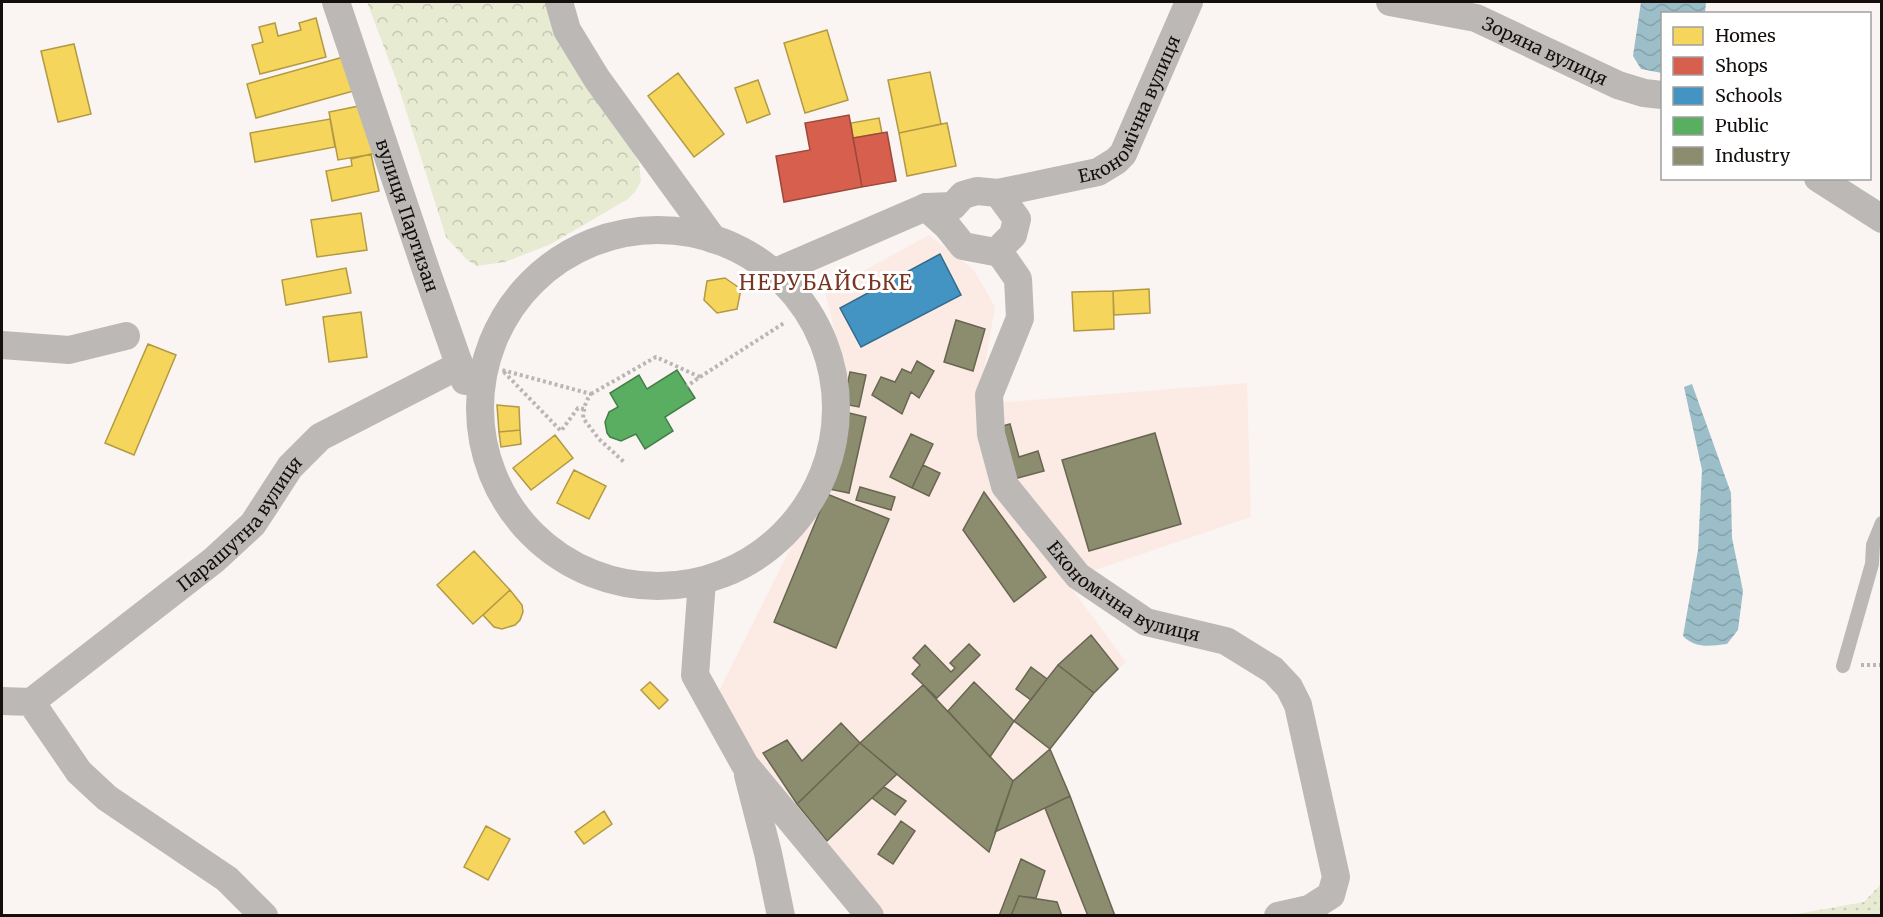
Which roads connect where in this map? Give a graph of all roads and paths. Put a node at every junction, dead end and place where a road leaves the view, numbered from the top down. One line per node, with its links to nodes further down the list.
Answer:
1 (336, 2): 16 (street, вулиця Партизан)
2 (559, 2): 10 (street)
3 (1188, 2): 7 (street, Економічна вулиця)
4 (1390, 2): 5 (street, Зоряна вулиця)
5 (1661, 95)
6 (1821, 180): 9 (street)
7 (998, 193): 8 (street, Економічна вулиця); 11 (street)
8 (942, 213): 11 (street); 12 (street, Економічна вулиця)
9 (1881, 219)
10 (712, 238): 12 (street); 21 (street)
11 (1000, 253): 32 (street, Економічна вулиця)
12 (773, 273): 24 (street)
13 (784, 322): 17 (path)
14 (126, 336): 15 (street)
15 (2, 345)
16 (459, 364): 21 (street, вулиця Партизан); 27 (street, Парашутна вулиця)
17 (700, 377): 18 (path); 19 (path)
18 (687, 386)
19 (591, 394): 20 (path); 20 (path)
20 (584, 409): 22 (path)
21 (481, 428): 24 (street)
22 (625, 463)
23 (1881, 523): 25 (lane)
24 (702, 581): 28 (street)
25 (1844, 666)
26 (2, 701): 27 (street)
27 (31, 702): 29 (street)
28 (745, 765): 30 (street); 31 (street)
29 (264, 915)
30 (782, 915)
31 (870, 915)
32 (1278, 915)

